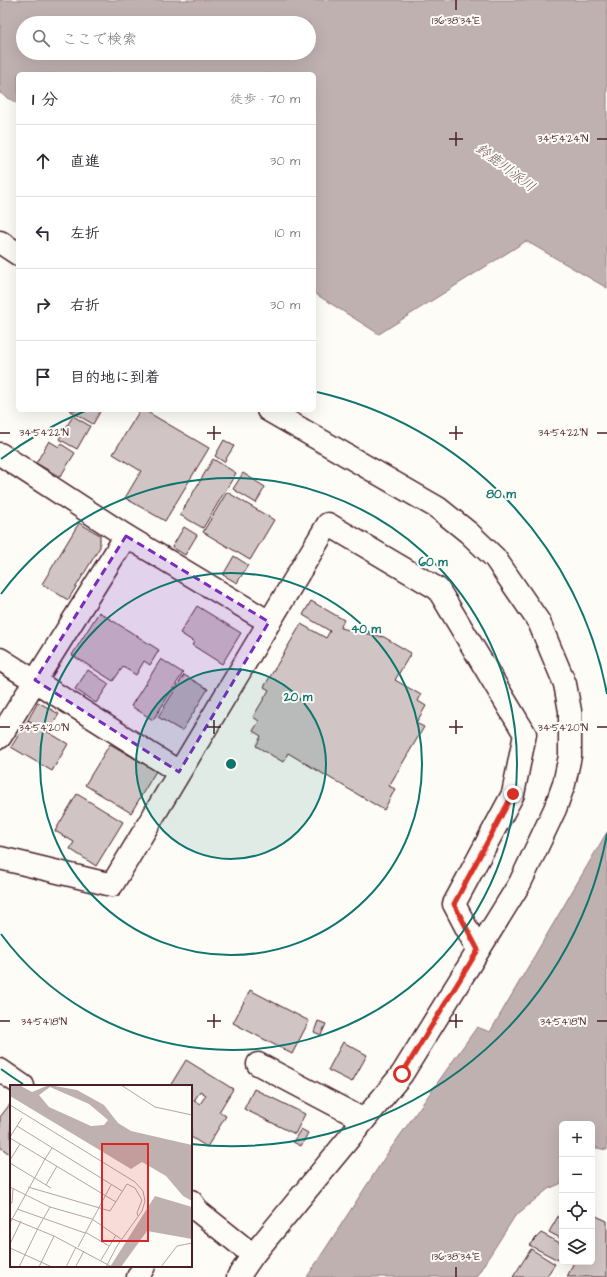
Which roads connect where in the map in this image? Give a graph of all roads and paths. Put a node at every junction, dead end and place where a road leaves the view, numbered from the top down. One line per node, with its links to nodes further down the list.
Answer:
1 (0, 242): 2 (street)
2 (16, 253)
3 (271, 412): 12 (street)
4 (0, 454): 5 (street)
5 (126, 536): 6 (street); 8 (street)
6 (269, 622): 10 (street); 12 (street)
7 (0, 659): 8 (street)
8 (34, 680): 9 (street); 10 (street)
9 (0, 737)
10 (179, 772): 11 (street)
11 (0, 858)
12 (478, 950): 16 (street)
13 (258, 1064): 16 (street)
14 (0, 1070): 15 (street)
15 (22, 1085)
16 (364, 1120): 18 (street)
17 (192, 1203): 18 (street)
18 (253, 1255): 21 (street)
19 (143, 1267): 20 (street)
20 (138, 1277)
21 (238, 1277)

